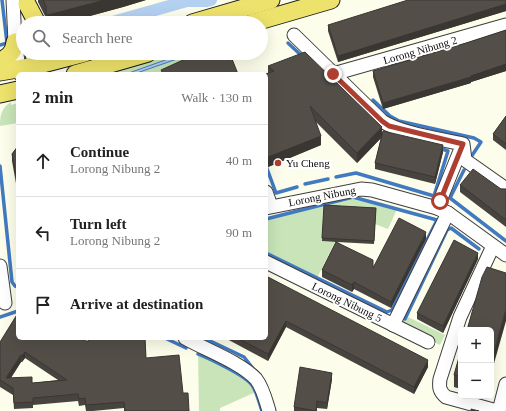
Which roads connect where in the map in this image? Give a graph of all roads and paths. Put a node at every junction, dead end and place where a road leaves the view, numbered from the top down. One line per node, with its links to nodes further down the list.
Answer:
1 (330, 0): 4 (main road)
2 (22, 1): 5 (street); 6 (street); 7 (main road)
3 (264, 1): 4 (main road); 8 (main road)
4 (290, 12): 9 (main road)
5 (19, 16)
6 (26, 16)
7 (32, 16)
8 (215, 16)
9 (268, 18)
10 (506, 25): 20 (street, Lorong Nibung 2)
11 (294, 35): 20 (street)
12 (16, 36): 13 (street)
13 (15, 42): 16 (main road)
14 (46, 60): 17 (main road)
15 (124, 60): 19 (main road)
16 (0, 61)
17 (28, 67): 18 (main road)
18 (0, 72)
19 (82, 72)
20 (333, 74): 23 (street)
21 (16, 90): 22 (main road)
22 (0, 94)
23 (464, 151): 24 (street); 26 (street)
24 (506, 189)
25 (269, 207): 26 (street, Lorong Nibung)
26 (443, 210): 27 (street, Lorong Nibung); 32 (street)
27 (493, 246): 28 (street, Lorong Nibung); 37 (street)
28 (506, 255)
29 (268, 263): 32 (street, Lorong Nibung 5)
30 (0, 266): 31 (street)
31 (8, 302)
32 (393, 324): 34 (street, Lorong Nibung 5)
33 (189, 340): 36 (street)
34 (428, 342)
35 (506, 384): 37 (street)
36 (269, 411)
37 (498, 411)

